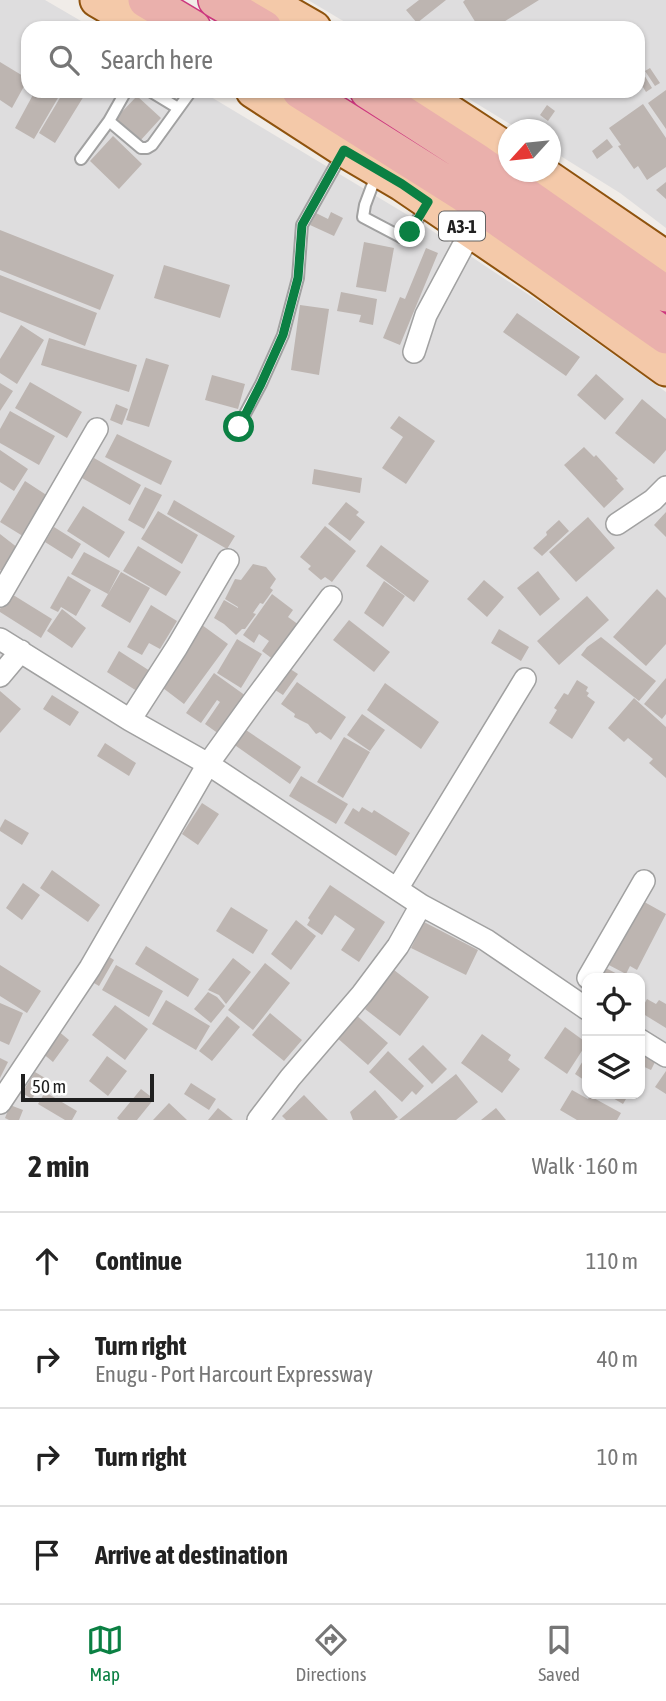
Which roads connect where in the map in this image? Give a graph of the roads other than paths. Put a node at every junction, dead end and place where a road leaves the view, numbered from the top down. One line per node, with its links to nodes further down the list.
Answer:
1 (97, 0): 5 (main road)
2 (145, 0): 6 (highway)
3 (216, 0): 4 (highway)
4 (272, 9): 7 (main road)
5 (133, 21)
6 (181, 21)
7 (299, 21)
8 (122, 98): 16 (lane)
9 (162, 98): 15 (lane)
10 (186, 98): 15 (lane)
11 (264, 98): 18 (main road, A3-1)
12 (311, 98): 26 (highway, A3-1)
13 (379, 98): 25 (highway)
14 (429, 98): 17 (main road)
15 (178, 108): 16 (lane)
16 (110, 121): 19 (lane)
17 (498, 143)
18 (344, 150): 20 (main road, A3-1); 29 (lane)
19 (81, 159)
20 (378, 170): 22 (main road, A3-1); 22 (lane)
21 (555, 182): 24 (main road)
22 (428, 202): 23 (main road, A3-1)
23 (471, 231): 27 (street); 28 (main road, A3-1)
24 (666, 258)
25 (666, 294)
26 (666, 336)
27 (414, 352)
28 (666, 369)
29 (239, 427)
30 (97, 429): 34 (street)
31 (666, 487): 32 (street)
32 (617, 524)
33 (228, 560): 40 (street)
34 (0, 596)
35 (331, 597): 41 (street)
36 (0, 639): 37 (street)
37 (21, 651): 38 (street); 40 (street)
38 (0, 676)
39 (525, 679): 43 (street)
40 (130, 720): 41 (street)
41 (208, 764): 43 (street); 49 (street)
42 (644, 881): 45 (street)
43 (397, 889): 44 (street)
44 (421, 905): 46 (street); 50 (street)
45 (591, 973)
46 (581, 1005)
47 (645, 1043): 48 (street)
48 (666, 1056)
49 (0, 1103)
50 (258, 1120)

